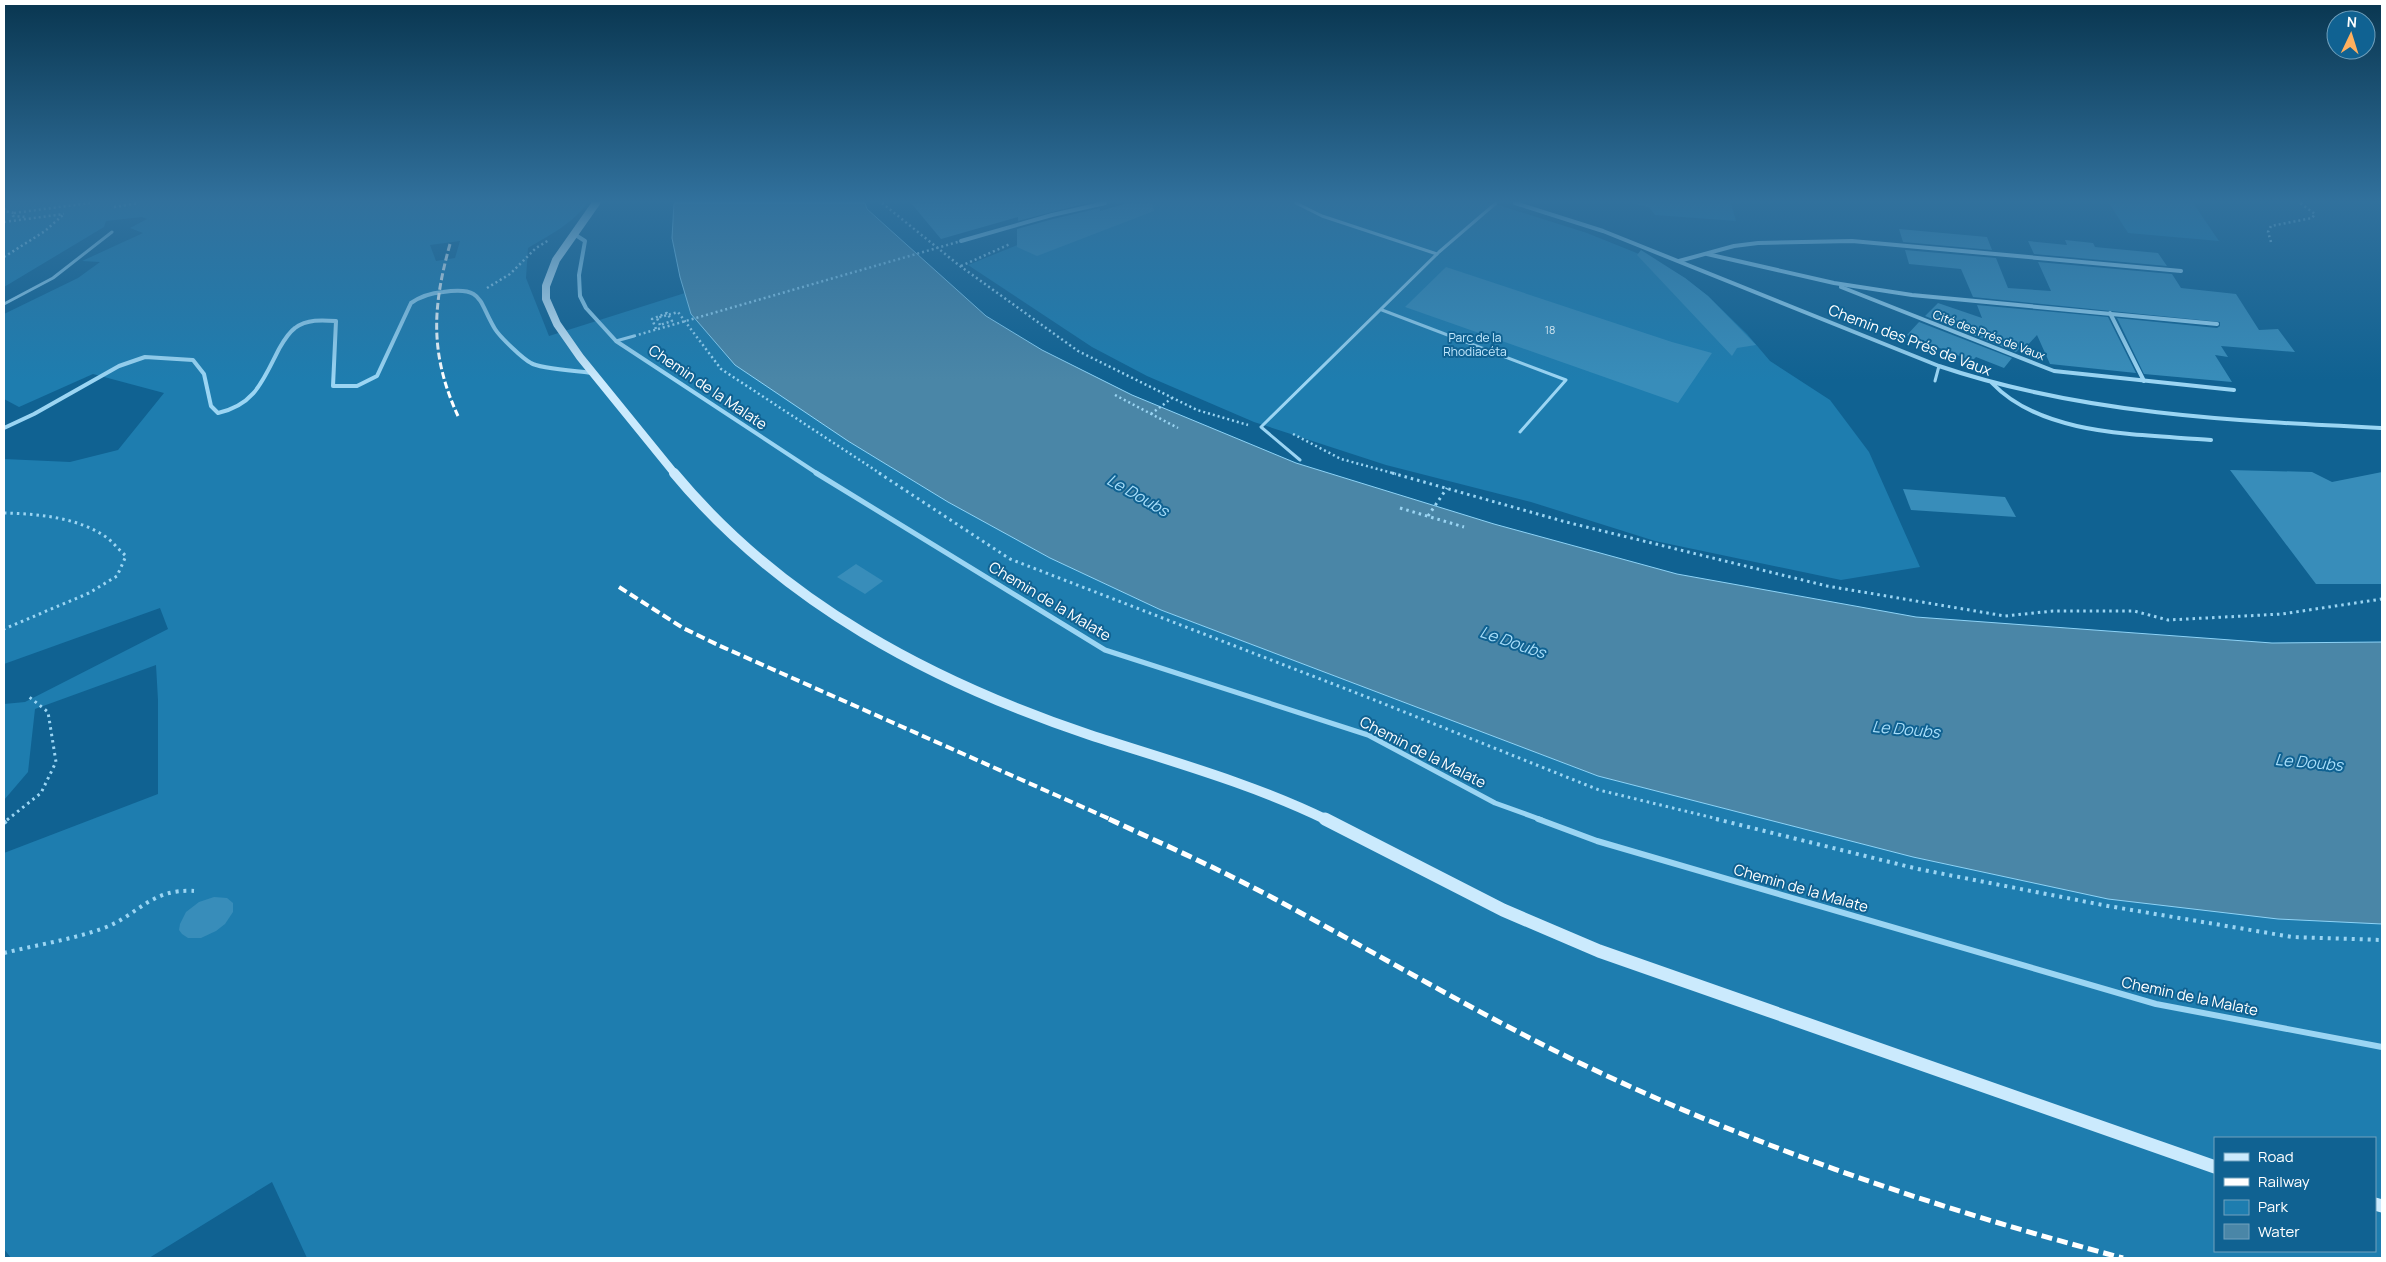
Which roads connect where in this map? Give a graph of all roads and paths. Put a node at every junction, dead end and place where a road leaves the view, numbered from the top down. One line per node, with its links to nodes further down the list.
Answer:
1 (73, 262): 14 (lane)
2 (522, 262): 13 (path)
3 (556, 262): 22 (main road)
4 (581, 262): 20 (street, Chemin de la Malate)
5 (891, 262): 18 (path, bridge)
6 (955, 262): 28 (path)
7 (1429, 262): 15 (lane)
8 (1680, 262): 21 (street, Chemin des Prés de Vaux)
9 (1740, 262): 12 (street, Cité des Prés de Vaux)
10 (2074, 262): 11 (street, Cité des Prés de Vaux)
11 (2181, 272)
12 (1834, 284): 16 (street, Cité des Prés de Vaux); 24 (street, Cité des Prés de Vaux)
13 (476, 294): 22 (street); 31 (street)
14 (4, 304)
15 (1382, 310): 30 (lane); 34 (street)
16 (2110, 313): 17 (street, Cité des Prés de Vaux); 24 (street)
17 (2217, 324)
18 (656, 329): 19 (path, bridge); 48 (path, Chemin de la Malate, bridge)
19 (634, 336): 20 (street)
20 (616, 341): 50 (street, Chemin de la Malate)
21 (1939, 366): 23 (lane); 25 (street, Chemin des Prés de Vaux)
22 (593, 373): 51 (main road)
23 (1935, 381)
24 (2144, 381): 26 (street, Cité des Prés de Vaux)
25 (1992, 383): 33 (street, Chemin des Prés de Vaux); 36 (street)
26 (2234, 390)
27 (1115, 395): 29 (path)
28 (1172, 398): 29 (path); 30 (path)
29 (1151, 414): 32 (path)
30 (1261, 427): 37 (lane)
31 (4, 428)
32 (1178, 428)
33 (2382, 428)
34 (1520, 432)
35 (1291, 433): 38 (path)
36 (2211, 440)
37 (1300, 460)
38 (1447, 488): 41 (path); 43 (path)
39 (1400, 508): 41 (path)
40 (4, 513): 44 (path)
41 (1428, 516): 42 (path)
42 (1464, 527)
43 (2382, 599)
44 (4, 629)
45 (28, 696): 46 (path)
46 (4, 824)
47 (194, 891): 49 (path)
48 (2382, 940)
49 (4, 953)
50 (2382, 1047)
51 (2214, 1167)

